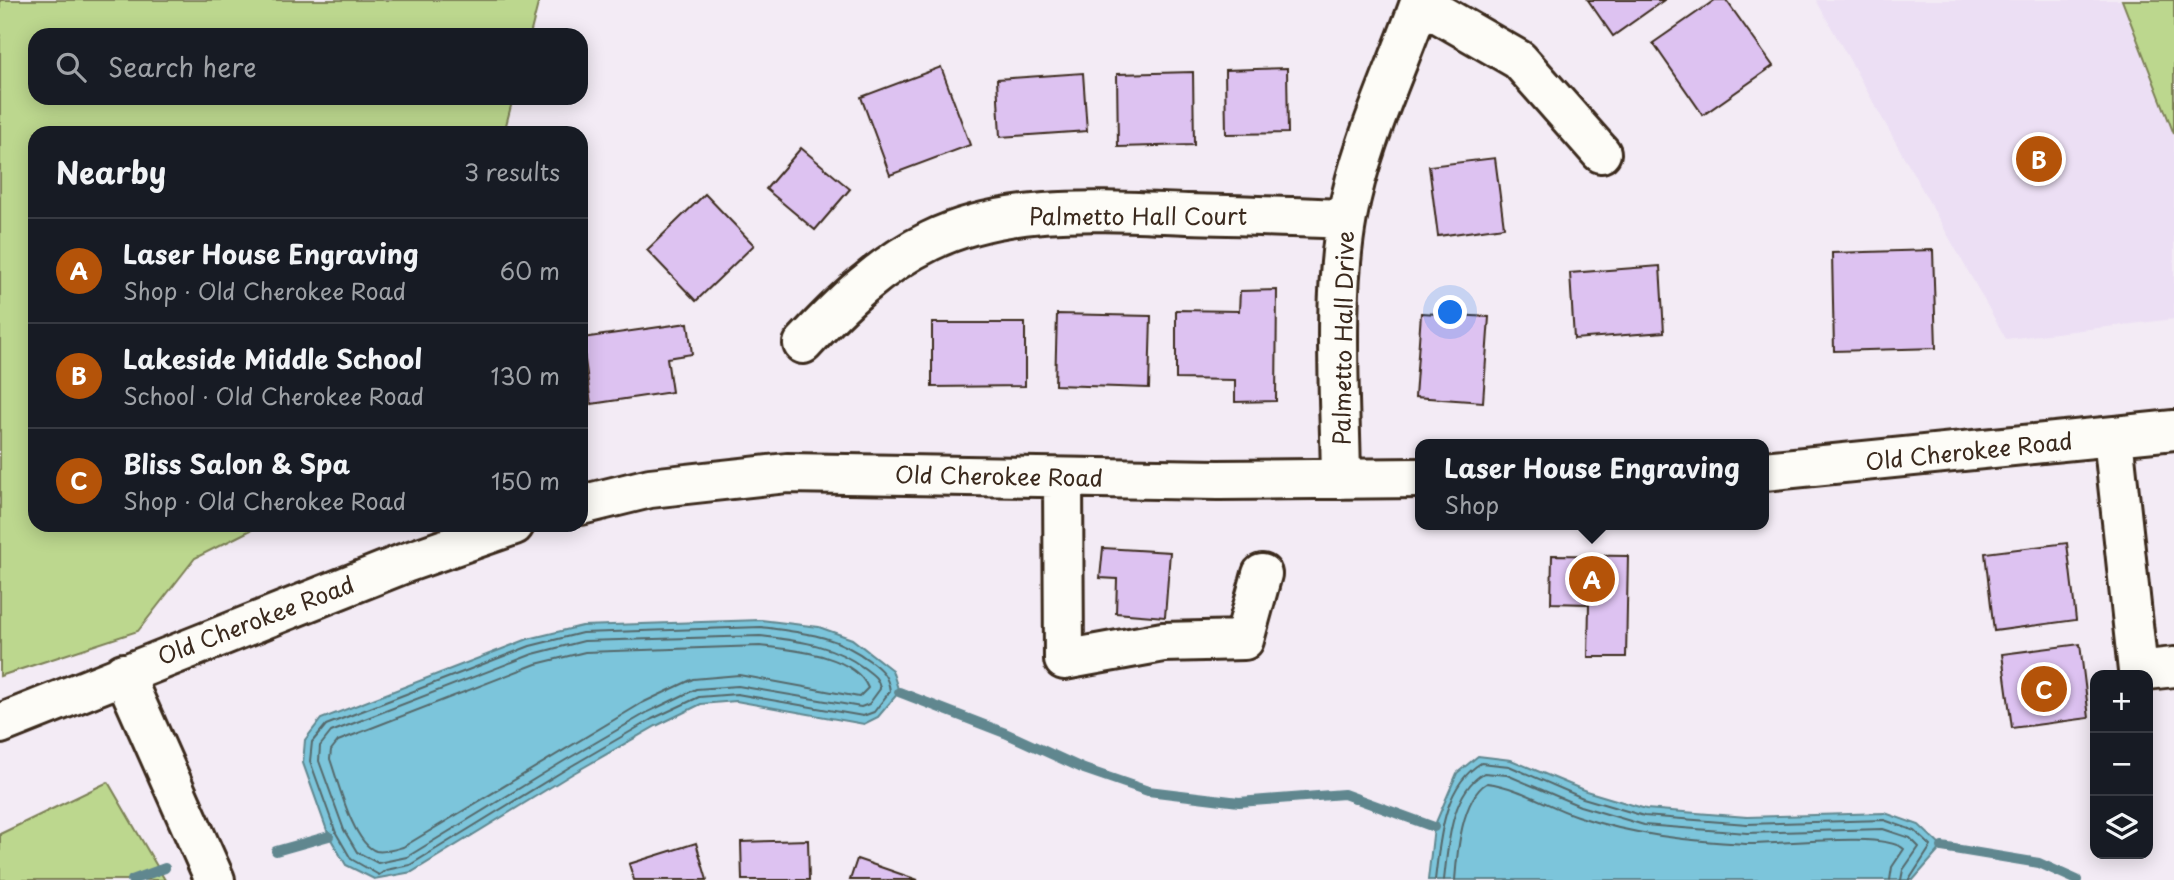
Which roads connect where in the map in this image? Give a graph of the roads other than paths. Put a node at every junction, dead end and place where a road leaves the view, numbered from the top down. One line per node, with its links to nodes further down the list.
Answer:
1 (1421, 2): 2 (street); 3 (street, Palmetto Hall Drive)
2 (1601, 153)
3 (1346, 219): 4 (street, Palmetto Hall Court); 9 (street, Palmetto Hall Drive)
4 (803, 344)
5 (2174, 430): 6 (street, Old Cherokee Road)
6 (2113, 437): 7 (street, Old Cherokee Road); 14 (street)
7 (1769, 470)
8 (1063, 478): 9 (street, Old Cherokee Road); 11 (street, Old Cherokee Road); 13 (street)
9 (1341, 478): 10 (street, Old Cherokee Road)
10 (1415, 478)
11 (588, 503)
12 (494, 532): 15 (street, Old Cherokee Road)
13 (1262, 574)
14 (2150, 670)
15 (123, 673): 16 (street, Old Cherokee Road); 17 (street)
16 (0, 723)
17 (215, 880)

